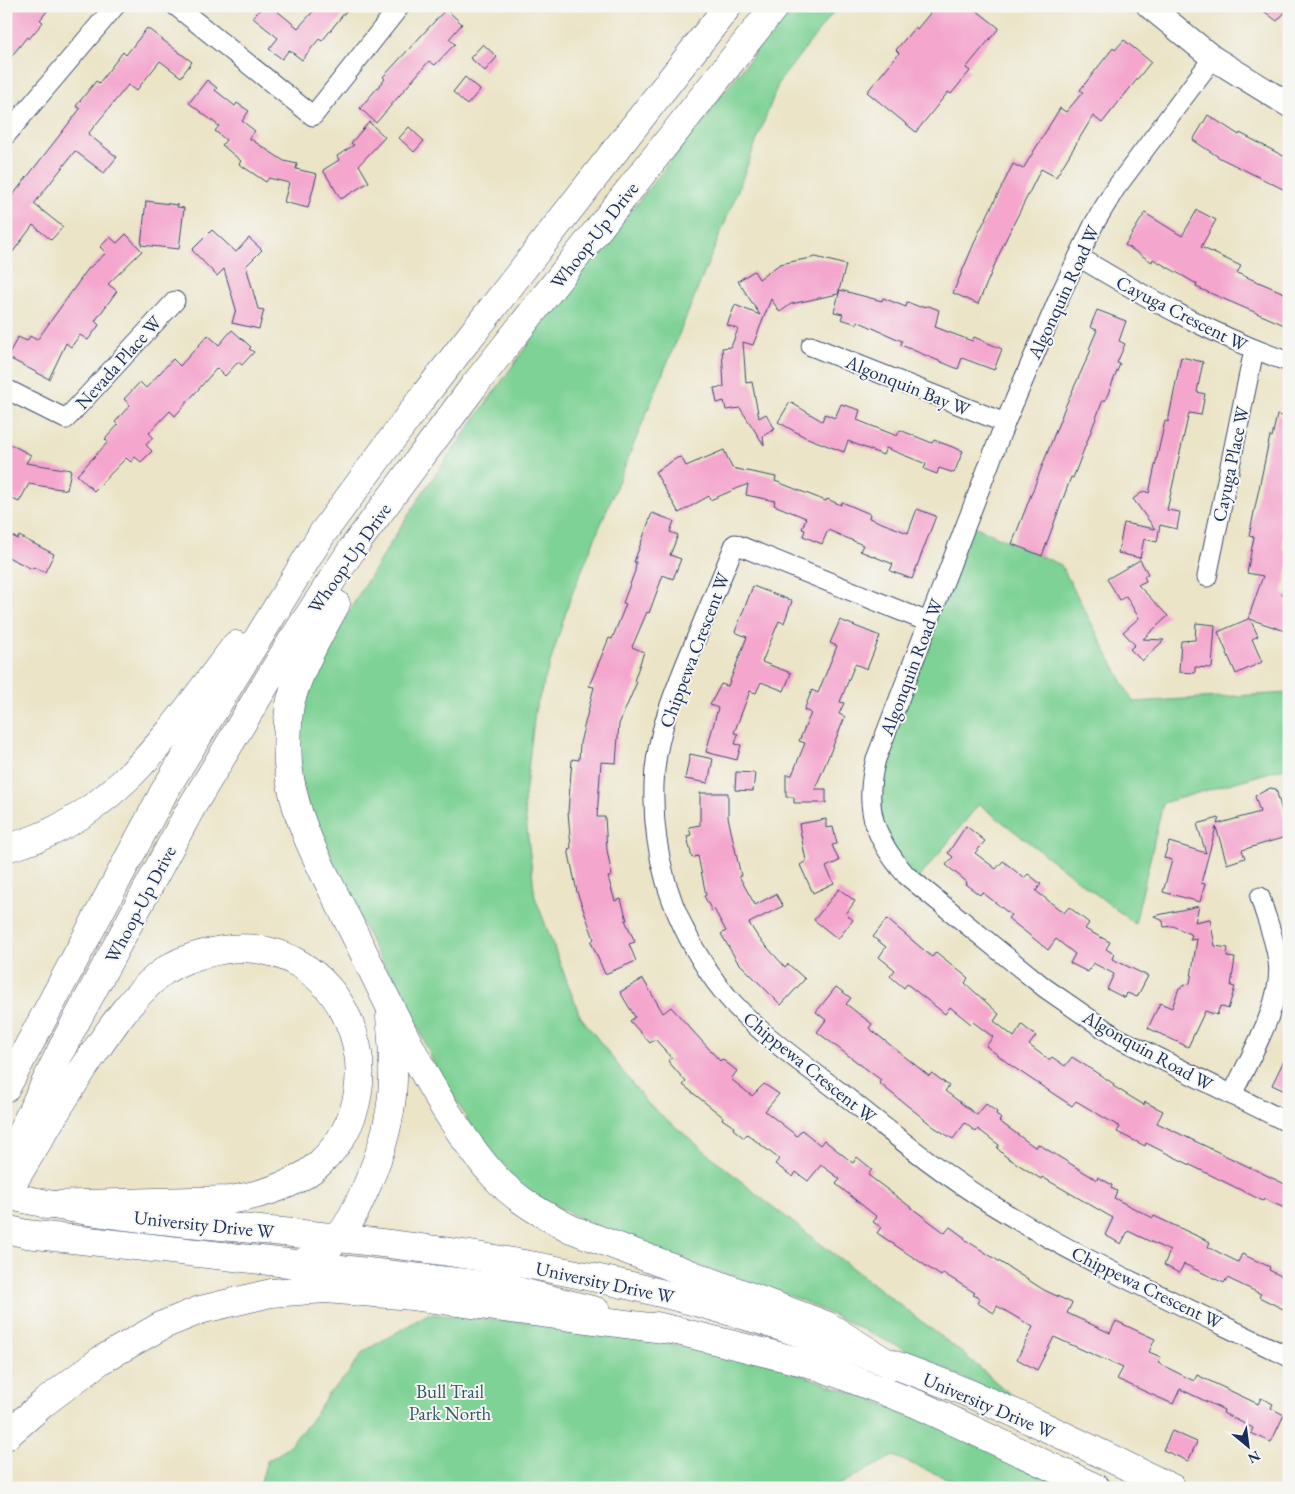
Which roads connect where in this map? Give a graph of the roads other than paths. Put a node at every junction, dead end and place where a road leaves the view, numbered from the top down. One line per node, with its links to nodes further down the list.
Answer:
1 (115, 6): 9 (street)
2 (176, 6): 3 (street)
3 (400, 6)
4 (728, 6): 18 (main road, Whoop-Up Drive)
5 (775, 6): 15 (main road, Whoop-Up Drive)
6 (1149, 6): 7 (street)
7 (1213, 58): 8 (street); 10 (street, Algonquin Road W)
8 (1289, 105)
9 (6, 135)
10 (1079, 257): 13 (street, Cayuga Crescent W); 17 (street, Algonquin Road W)
11 (175, 300): 16 (street, Nevada Place W)
12 (810, 346): 17 (street, Algonquin Bay W)
13 (1254, 350): 14 (street, Cayuga Crescent W); 19 (street, Cayuga Place W)
14 (1289, 362)
15 (473, 387): 23 (main road); 27 (main road, Whoop-Up Drive)
16 (6, 389)
17 (1005, 424): 20 (street, Algonquin Road W)
18 (322, 534): 21 (main road); 24 (main road, Whoop-Up Drive)
19 (1207, 578)
20 (928, 622): 25 (street, Algonquin Road W); 34 (street, Chippewa Crescent W)
21 (6, 848)
22 (1260, 897): 25 (street)
23 (388, 1003): 31 (main road); 35 (main road)
24 (6, 1088)
25 (1232, 1095): 26 (street, Algonquin Road W)
26 (1289, 1123)
27 (6, 1164)
28 (6, 1195): 29 (main road, University Drive W); 29 (main road)
29 (47, 1205): 31 (main road, University Drive W)
30 (17, 1231): 32 (main road, University Drive W)
31 (338, 1238): 32 (main road); 35 (main road, University Drive W)
32 (299, 1265): 33 (main road, University Drive W)
33 (679, 1331): 36 (main road); 37 (main road, University Drive W)
34 (1289, 1357)
35 (892, 1366): 38 (main road, University Drive W)
36 (6, 1436)
37 (1096, 1488)
38 (1172, 1488)

